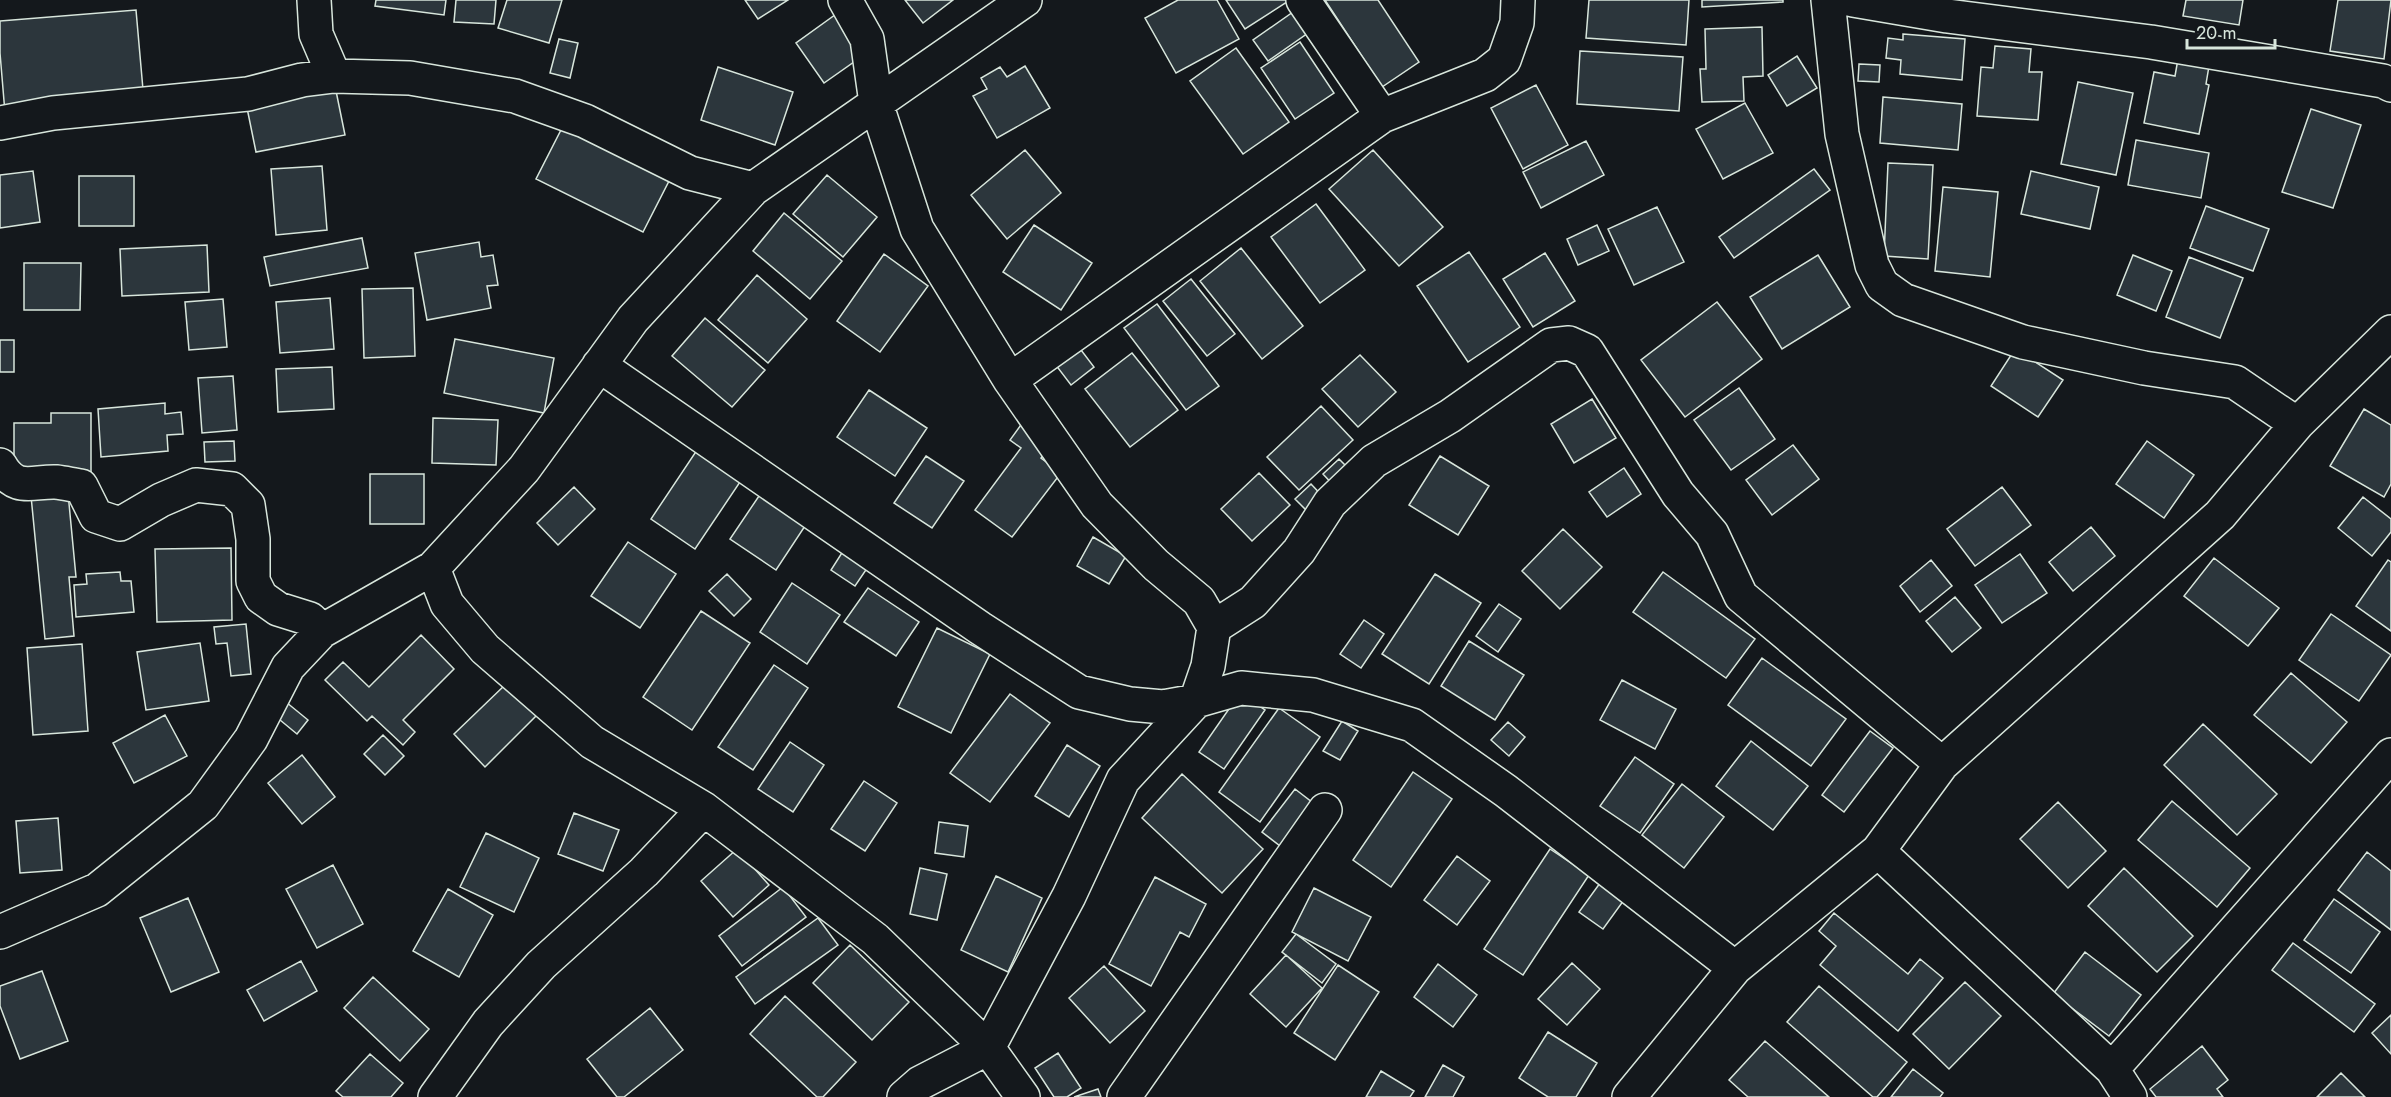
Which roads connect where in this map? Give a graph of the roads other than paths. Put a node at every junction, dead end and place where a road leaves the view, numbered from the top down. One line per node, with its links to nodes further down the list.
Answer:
1 (314, 0): 8 (street)
2 (845, 0): 10 (street)
3 (1025, 0): 10 (street)
4 (1303, 0): 11 (street)
5 (1518, 0): 11 (street)
6 (1828, 0): 17 (street)
7 (1853, 0): 9 (street)
8 (334, 76): 12 (street); 13 (street)
9 (2391, 85)
10 (876, 103): 13 (street); 16 (street)
11 (1382, 116): 16 (street)
12 (0, 123)
13 (753, 189): 15 (street)
14 (2391, 332): 17 (street)
15 (599, 365): 19 (street); 22 (street)
16 (1010, 380): 20 (street)
17 (2296, 424): 24 (street)
18 (0, 465): 21 (street)
19 (433, 568): 21 (street); 25 (street)
20 (1214, 627): 22 (street); 24 (street)
21 (322, 631): 28 (street)
22 (1196, 701): 29 (street); 30 (street)
23 (2391, 754): 31 (street)
24 (1942, 764): 27 (street)
25 (704, 810): 30 (street); 32 (street)
26 (1325, 810): 35 (street)
27 (1878, 851): 29 (street); 31 (street)
28 (0, 932)
29 (1735, 968): 36 (street)
30 (988, 1048): 33 (street); 34 (street)
31 (2112, 1069): 37 (street)
32 (435, 1097)
33 (904, 1097)
34 (1023, 1097)
35 (1124, 1097)
36 (1629, 1097)
37 (2130, 1097)

